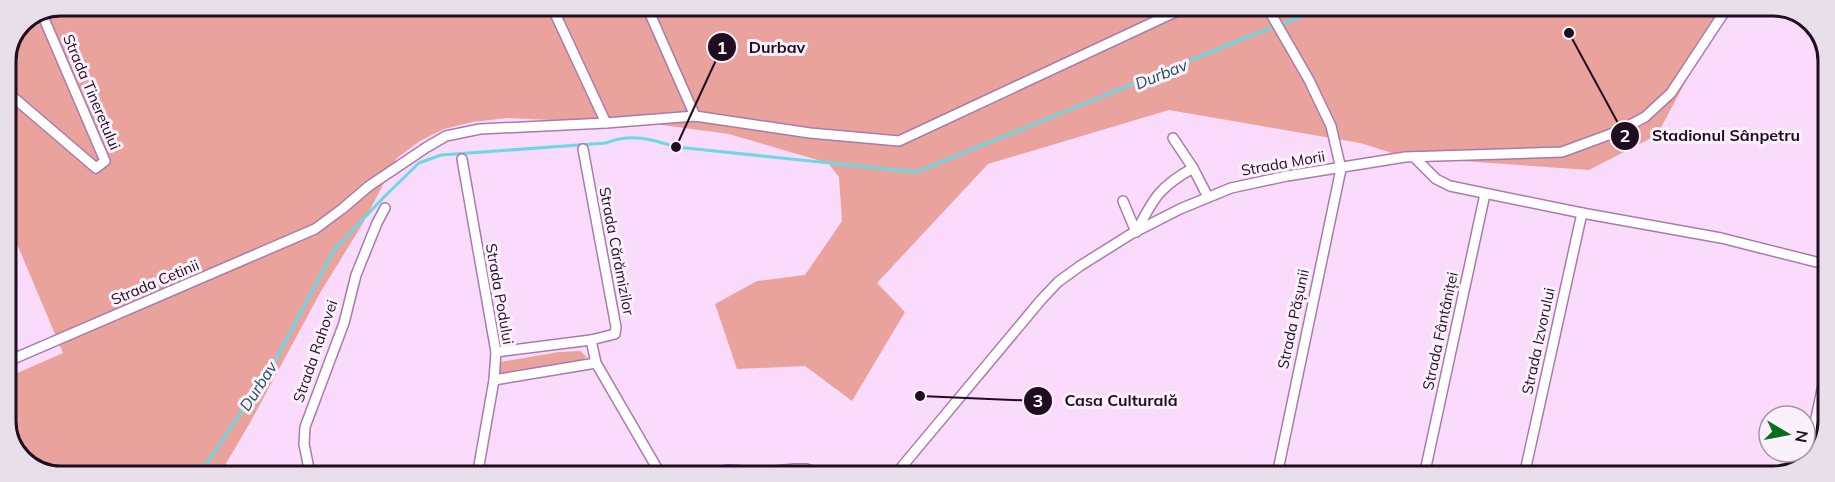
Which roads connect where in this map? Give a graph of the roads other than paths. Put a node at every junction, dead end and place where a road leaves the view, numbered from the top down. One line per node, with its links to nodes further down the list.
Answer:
1 (557, 16): 9 (street)
2 (651, 16): 8 (street)
3 (1167, 16): 8 (street, Strada Cetinii)
4 (1271, 16): 15 (street)
5 (1722, 16): 12 (street, Strada Morii)
6 (44, 20): 7 (street, Strada Tineretului)
7 (17, 100)
8 (695, 116): 9 (street, Strada Cetinii)
9 (606, 123): 25 (street, Strada Cetinii)
10 (1173, 138): 14 (street)
11 (583, 149): 23 (street, Strada Cărămizilor)
12 (1414, 157): 15 (street, Strada Morii); 16 (street)
13 (462, 159): 24 (street, Strada Podului)
14 (1193, 168): 17 (street); 21 (street)
15 (1341, 169): 17 (street, Strada Morii); 34 (street, Strada Pășunii)
16 (1485, 194): 20 (street); 35 (street, Strada Fântâniței)
17 (1208, 196): 21 (street, Strada Morii)
18 (1123, 201): 21 (street)
19 (385, 208): 30 (street, Strada Rahovei)
20 (1582, 213): 22 (street); 36 (street, Strada Izvorului)
21 (1137, 232): 33 (street, Strada Morii)
22 (1818, 262)
23 (591, 340): 24 (street); 26 (street)
24 (496, 352): 27 (street, Strada Podului)
25 (17, 357)
26 (596, 363): 27 (street); 32 (street)
27 (494, 380): 31 (street, Strada Podului)
28 (1818, 408): 29 (street)
29 (1810, 447)
30 (308, 466)
31 (479, 466)
32 (656, 466)
33 (903, 466)
34 (1279, 466)
35 (1426, 466)
36 (1526, 466)

